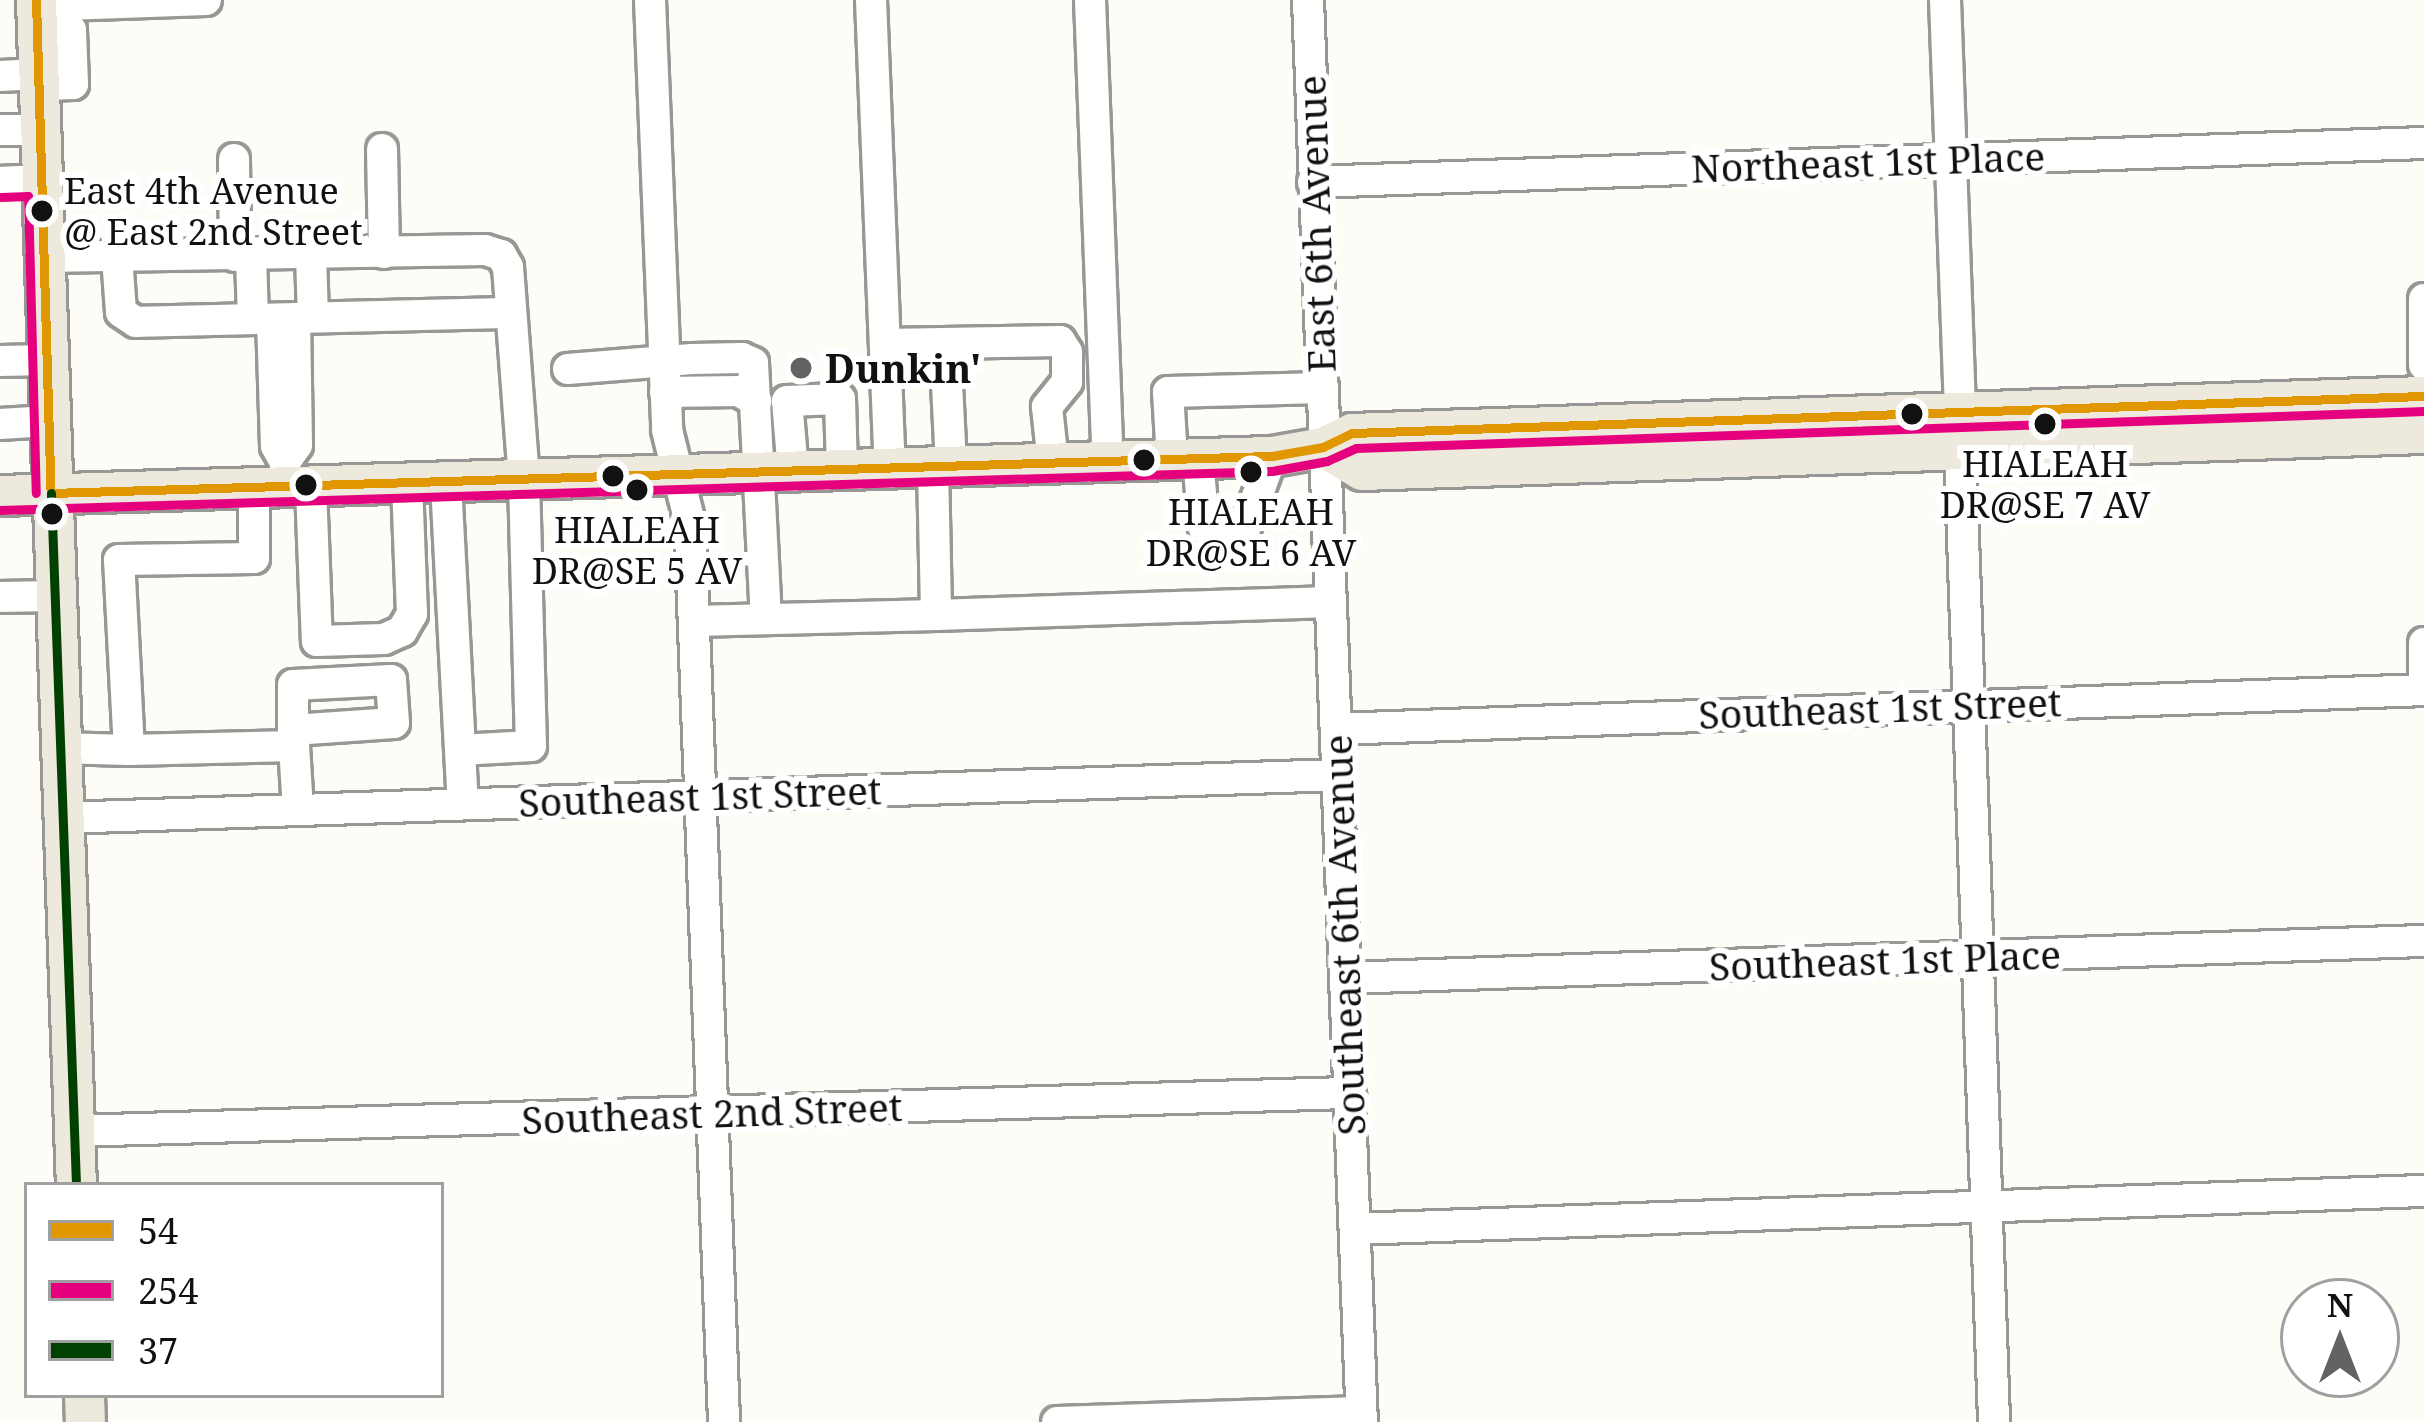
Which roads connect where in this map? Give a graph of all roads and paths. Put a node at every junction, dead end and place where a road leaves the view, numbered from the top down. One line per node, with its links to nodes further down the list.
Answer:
1 (206, 0): 7 (street)
2 (650, 0): 32 (street)
3 (871, 0): 27 (street)
4 (1090, 0): 42 (street)
5 (1308, 0): 17 (street, East 6th Avenue)
6 (1945, 0): 14 (street)
7 (36, 12): 8 (main road)
8 (26, 79): 10 (main road)
9 (0, 130): 10 (street)
10 (41, 130): 15 (main road)
11 (2424, 143): 14 (street, Northeast 1st Place)
12 (382, 148): 18 (street)
13 (234, 159): 20 (street)
14 (1952, 159): 17 (street, Northeast 1st Place); 37 (street)
15 (43, 180): 16 (street); 21 (main road)
16 (0, 182)
17 (1313, 182): 33 (street, East 6th Avenue)
18 (384, 253): 19 (street); 24 (street)
19 (311, 255): 20 (street); 25 (street)
20 (243, 256): 22 (street); 25 (street)
21 (44, 257): 22 (street); 28 (main road)
22 (117, 257): 25 (street)
23 (2424, 299): 30 (street)
24 (511, 313): 25 (street); 49 (street)
25 (283, 318): 50 (street)
26 (945, 343): 27 (street); 43 (street); 44 (street)
27 (885, 344): 45 (street)
28 (47, 360): 29 (street); 35 (main road)
29 (0, 361)
30 (2424, 365)
31 (568, 369): 32 (street)
32 (665, 377): 47 (street); 48 (street)
33 (1322, 388): 39 (street, East 6th Avenue); 41 (street)
34 (2424, 396): 37 (main road)
35 (49, 422): 36 (street); 52 (main road)
36 (0, 424)
37 (1960, 432): 38 (main road); 39 (main road); 39 (main road); 62 (street)
38 (2424, 434)
39 (1323, 447): 40 (main road); 56 (street, Southeast 6th Avenue)
40 (1272, 456): 41 (main road); 41 (street)
41 (1185, 459): 42 (main road)
42 (1108, 461): 43 (main road)
43 (1053, 463): 44 (main road)
44 (942, 467): 45 (main road); 58 (street)
45 (890, 468): 46 (main road)
46 (842, 470): 47 (main road); 47 (street)
47 (776, 472): 48 (main road); 59 (street)
48 (676, 474): 49 (main road); 57 (street)
49 (524, 480): 51 (main road); 64 (street)
50 (284, 482): 51 (main road); 51 (street); 52 (main road); 66 (street)
51 (426, 483): 67 (street)
52 (51, 493): 53 (main road); 54 (main road)
53 (0, 495)
54 (54, 596): 55 (street); 65 (main road)
55 (0, 597)
56 (1331, 602): 58 (street); 63 (street, Southeast 6th Avenue)
57 (694, 614): 59 (street); 69 (street)
58 (936, 615): 59 (street)
59 (766, 620)
60 (2424, 643): 61 (street)
61 (2424, 685): 62 (street, Southeast 1st Street)
62 (1970, 705): 63 (street, Southeast 1st Street); 75 (street)
63 (1336, 729): 68 (street, Southeast 6th Avenue)
64 (531, 746): 67 (street); 70 (street)
65 (59, 748): 66 (street); 73 (main road)
66 (129, 750): 72 (street)
67 (460, 750): 71 (street)
68 (1338, 776): 69 (street, Southeast 1st Street); 76 (street, Southeast 6th Avenue)
69 (700, 796): 70 (street, Southeast 1st Street); 78 (street)
70 (536, 801): 71 (street, Southeast 1st Street)
71 (463, 804): 72 (street, Southeast 1st Street)
72 (298, 809): 73 (street, Southeast 1st Street)
73 (62, 818): 79 (main road)
74 (2424, 941): 75 (street, Southeast 1st Place)
75 (1981, 958): 76 (street, Southeast 1st Place); 82 (street)
76 (1346, 978): 77 (street, Southeast 6th Avenue)
77 (1350, 1093): 78 (street, Southeast 2nd Street); 83 (street, Southeast 6th Avenue)
78 (713, 1113): 79 (street, Southeast 2nd Street); 85 (street)
79 (74, 1131): 80 (main road)
80 (76, 1182)
81 (2424, 1191): 82 (street)
82 (1990, 1208): 83 (street); 87 (street)
83 (1354, 1229): 84 (street, Southeast 6th Avenue)
84 (1361, 1417): 86 (street)
85 (724, 1422)
86 (1058, 1422)
87 (1994, 1422)

